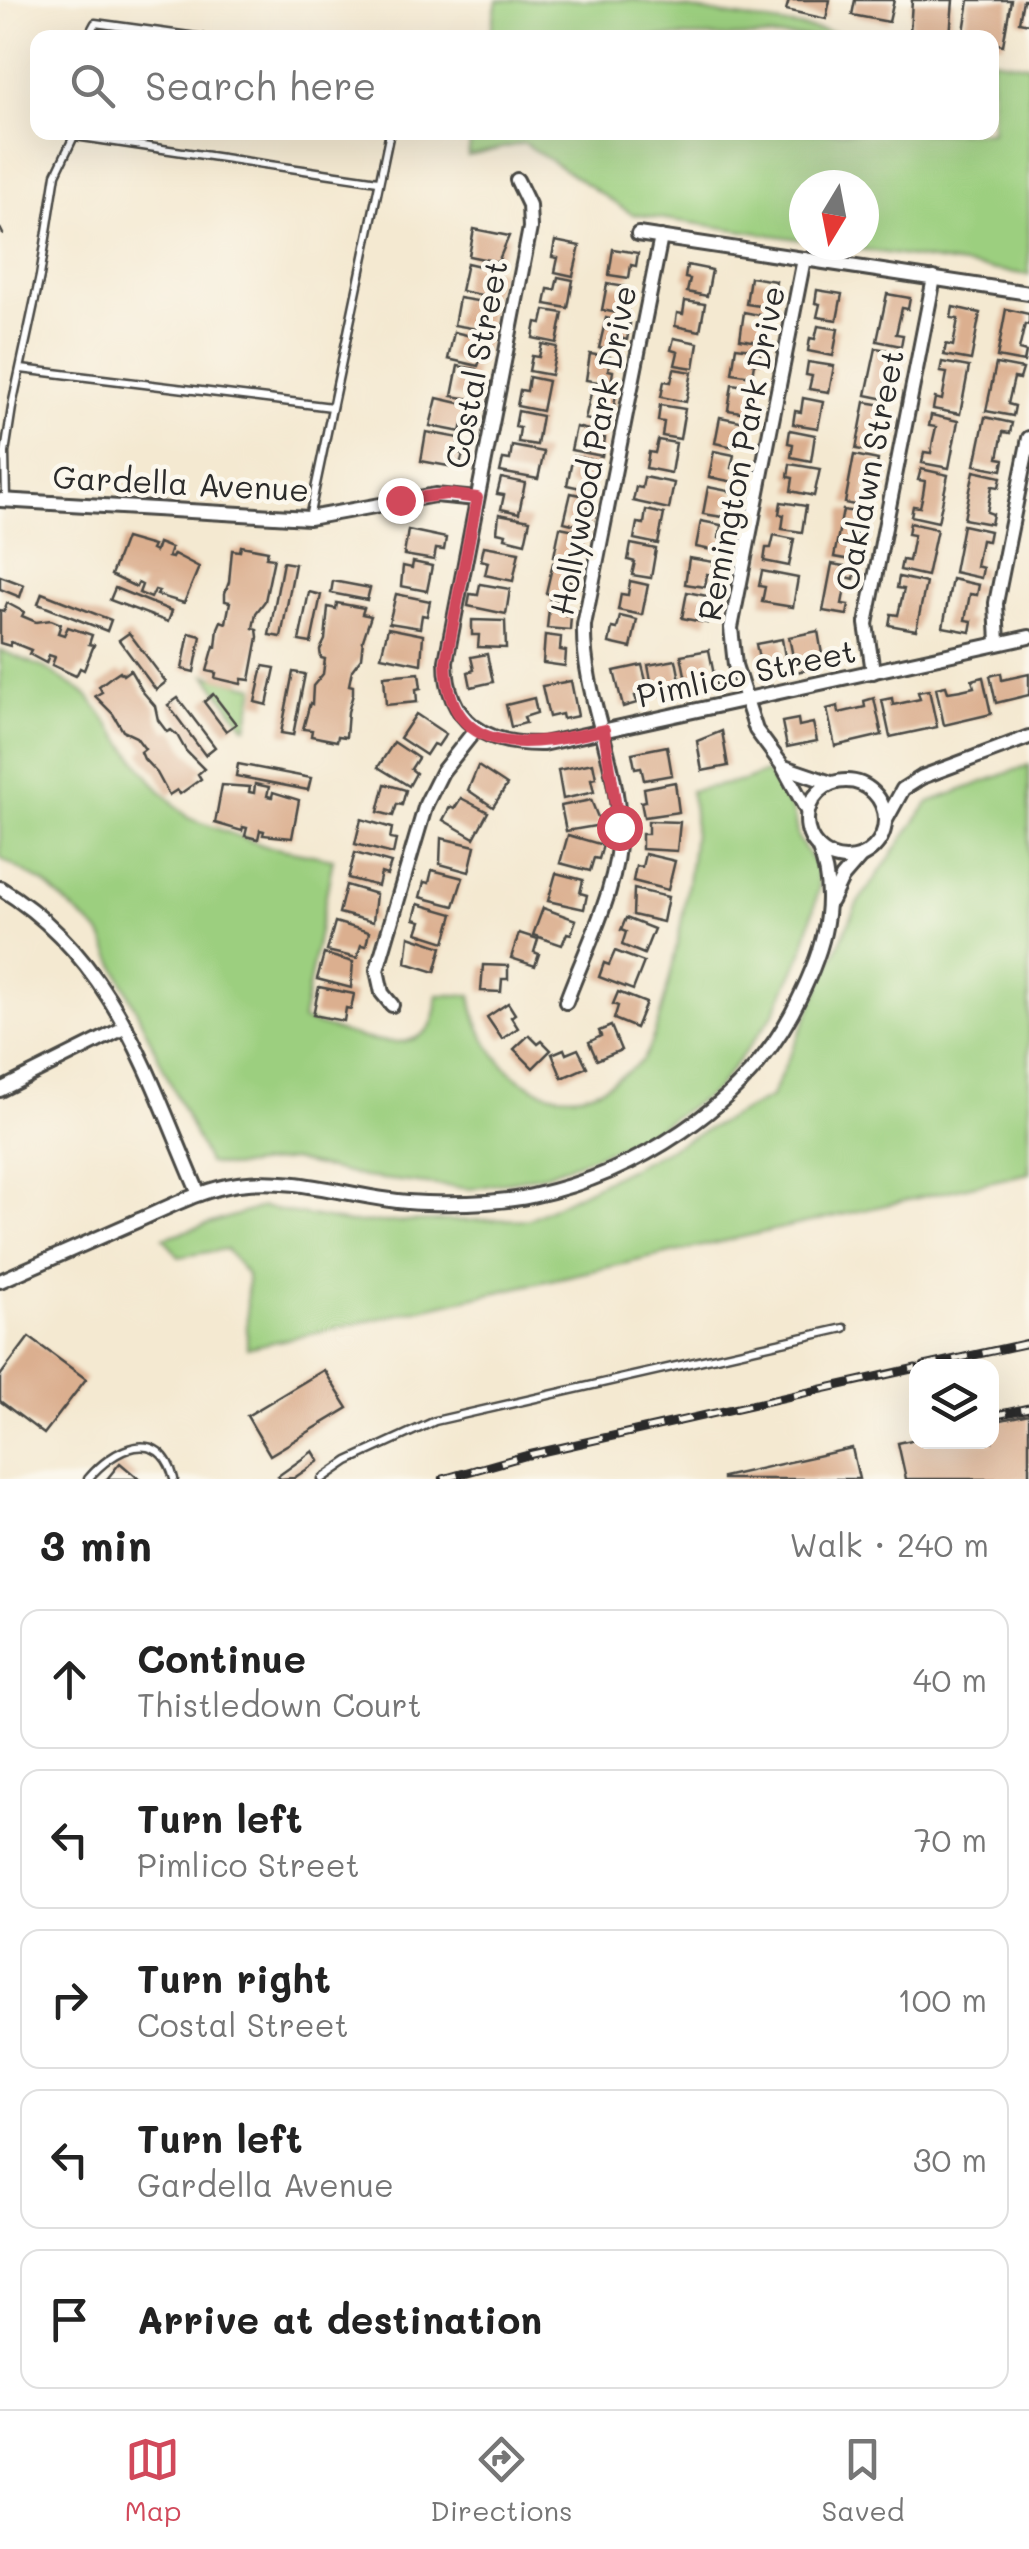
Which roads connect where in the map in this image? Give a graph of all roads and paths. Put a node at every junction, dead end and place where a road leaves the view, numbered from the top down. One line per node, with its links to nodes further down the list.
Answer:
1 (91, 30): 2 (lane)
2 (150, 30)
3 (73, 140): 17 (lane)
4 (115, 140): 7 (lane)
5 (388, 140): 7 (lane)
6 (517, 180): 20 (street, Costal Street)
7 (378, 181): 18 (lane)
8 (0, 228): 11 (path)
9 (638, 234): 10 (street)
10 (661, 237): 12 (street); 28 (street, Hollywood Park Drive)
11 (0, 240)
12 (789, 257)
13 (804, 260): 26 (street, Remington Park Drive)
14 (811, 260): 15 (street)
15 (934, 278): 16 (street); 25 (street, Oaklawn Street)
16 (1029, 292)
17 (21, 369): 18 (lane); 21 (lane)
18 (332, 407): 22 (lane)
19 (1029, 438): 24 (street)
20 (477, 498): 22 (street, Gardella Avenue); 27 (street, Costal Street)
21 (3, 500): 22 (street, Gardella Avenue)
22 (309, 518)
23 (1029, 638): 24 (street, Pimlico Street)
24 (998, 643): 25 (street, Pimlico Street)
25 (872, 672): 26 (street, Pimlico Street)
26 (744, 700): 28 (street, Pimlico Street); 30 (street, Remington Park Drive)
27 (476, 729): 28 (street, Pimlico Street); 41 (street)
28 (604, 730): 40 (street, Hollywood Park Drive)
29 (1029, 737): 33 (street)
30 (782, 766): 31 (street); 34 (street, Remington Park Drive)
31 (831, 783): 32 (street); 34 (street)
32 (868, 788): 33 (street); 35 (street)
33 (903, 788): 35 (street)
34 (808, 812): 36 (street)
35 (885, 822): 37 (street)
36 (818, 847): 37 (street); 39 (street)
37 (861, 855): 39 (street)
38 (0, 888): 42 (street)
39 (830, 904): 44 (street)
40 (566, 1002)
41 (392, 1005)
42 (126, 1027): 43 (street); 44 (street)
43 (0, 1090)
44 (199, 1194): 45 (street)
45 (0, 1281)
46 (844, 1328): 49 (lane)
47 (88, 1479): 48 (lane)
48 (174, 1479)
49 (322, 1479)

